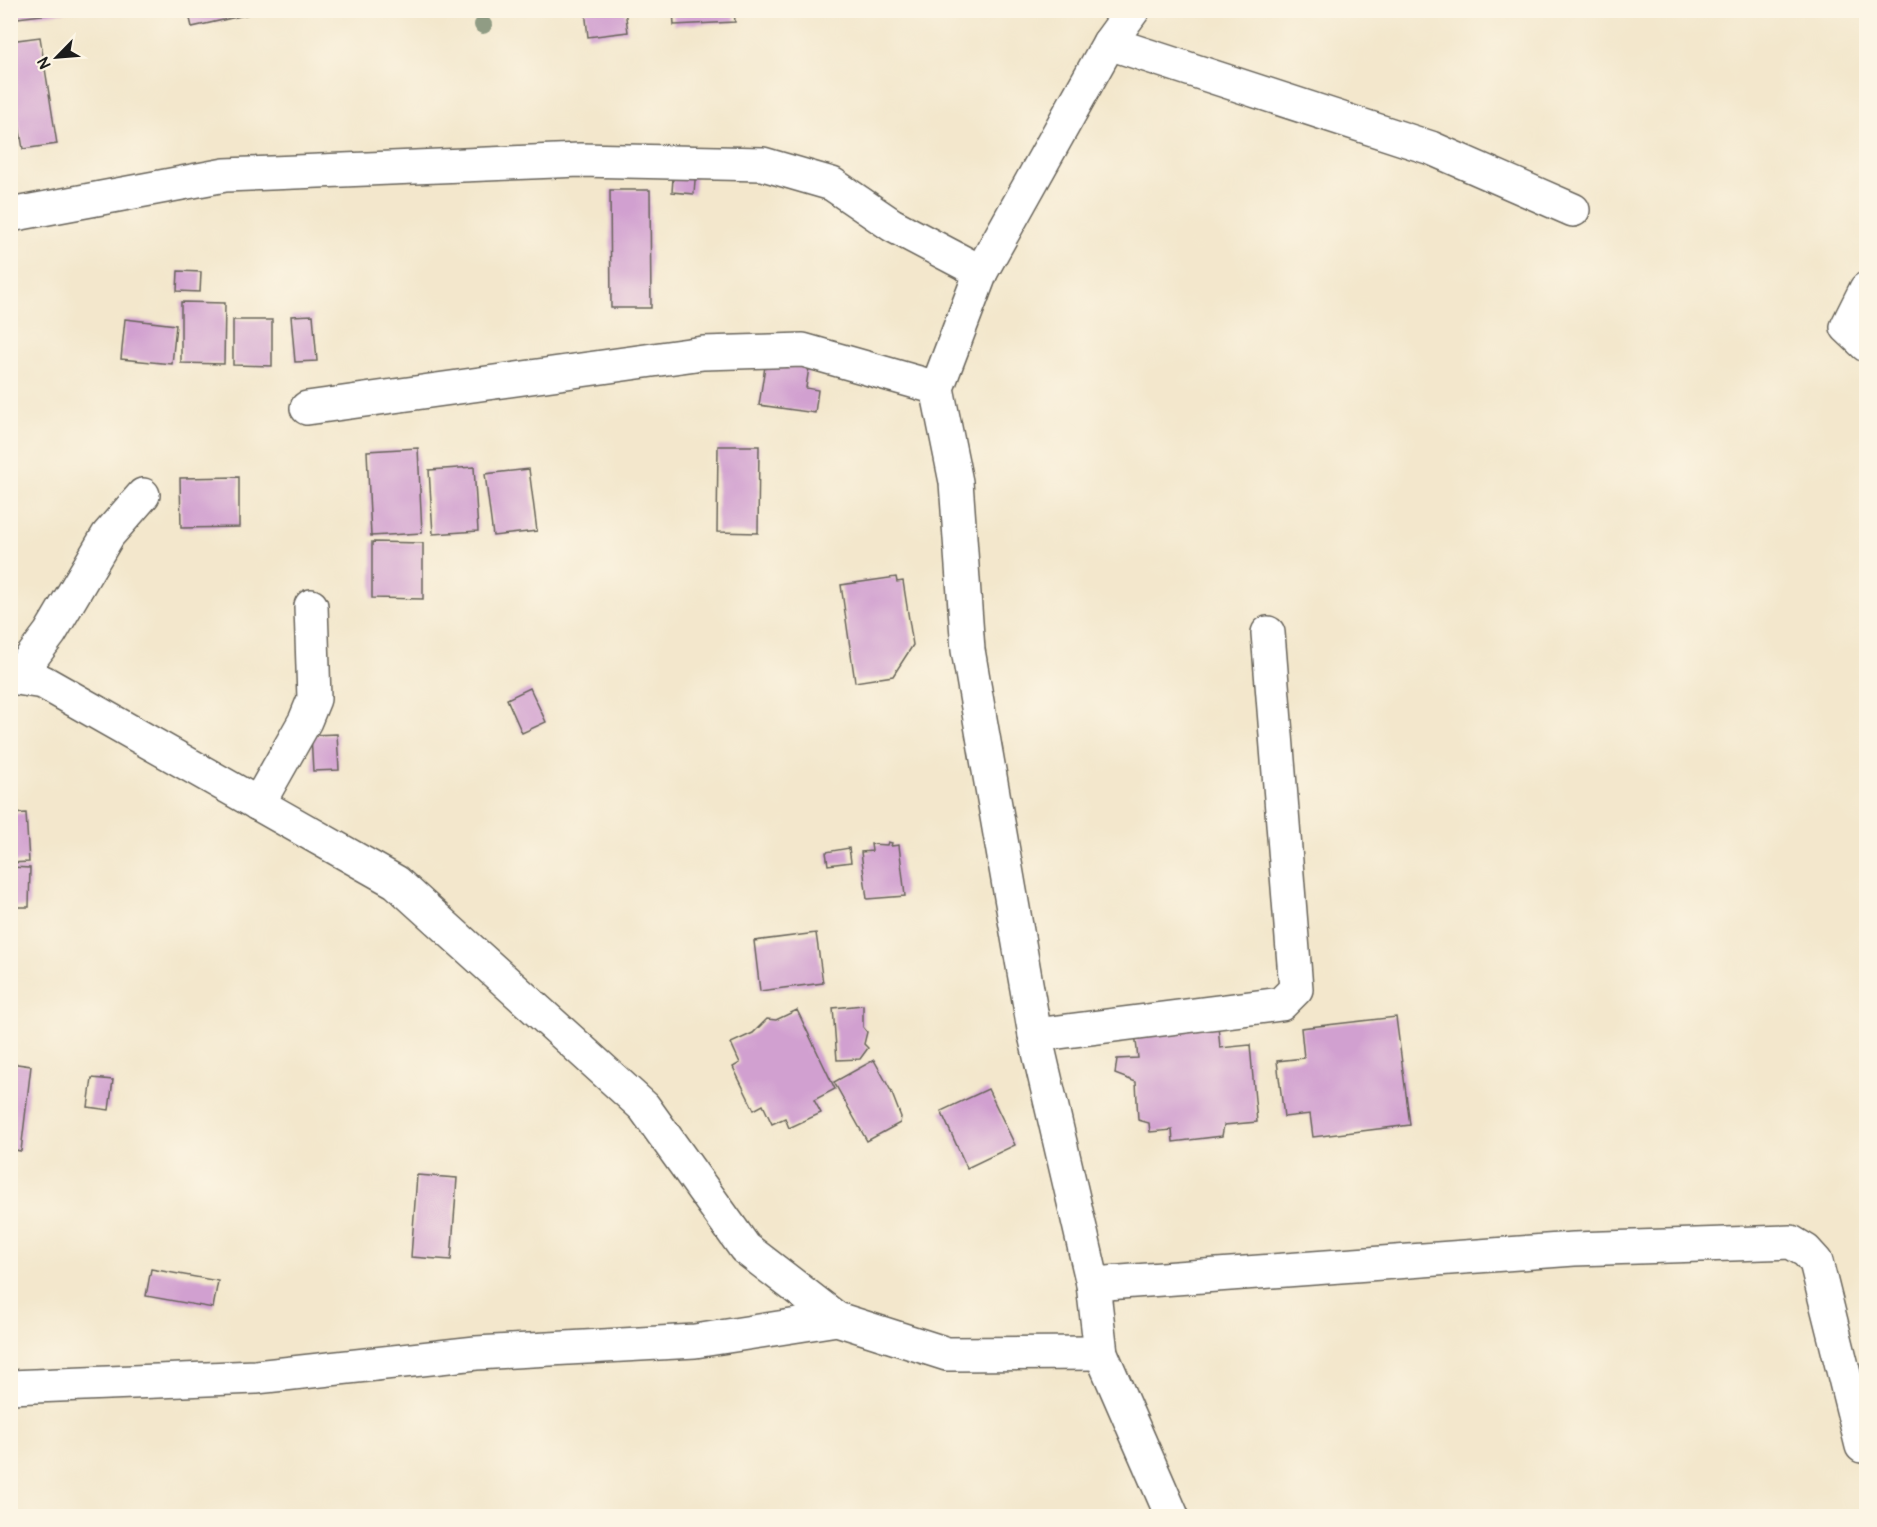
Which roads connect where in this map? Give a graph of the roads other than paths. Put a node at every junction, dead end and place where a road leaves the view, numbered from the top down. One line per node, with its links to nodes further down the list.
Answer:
1 (1133, 10): 2 (street)
2 (1109, 43): 3 (street); 5 (street)
3 (1573, 210)
4 (10, 214): 5 (street)
5 (981, 272): 8 (street)
6 (1866, 289): 7 (street)
7 (1866, 345)
8 (938, 388): 9 (street); 15 (street)
9 (307, 408)
10 (143, 495): 13 (street)
11 (310, 606): 14 (street)
12 (1268, 633): 15 (street)
13 (14, 677): 14 (street)
14 (258, 804): 17 (street)
15 (1035, 1035): 16 (street)
16 (1093, 1284): 18 (street); 20 (street)
17 (837, 1319): 18 (street); 19 (street)
18 (1101, 1353): 21 (street)
19 (10, 1387)
20 (1862, 1446)
21 (1172, 1516)

